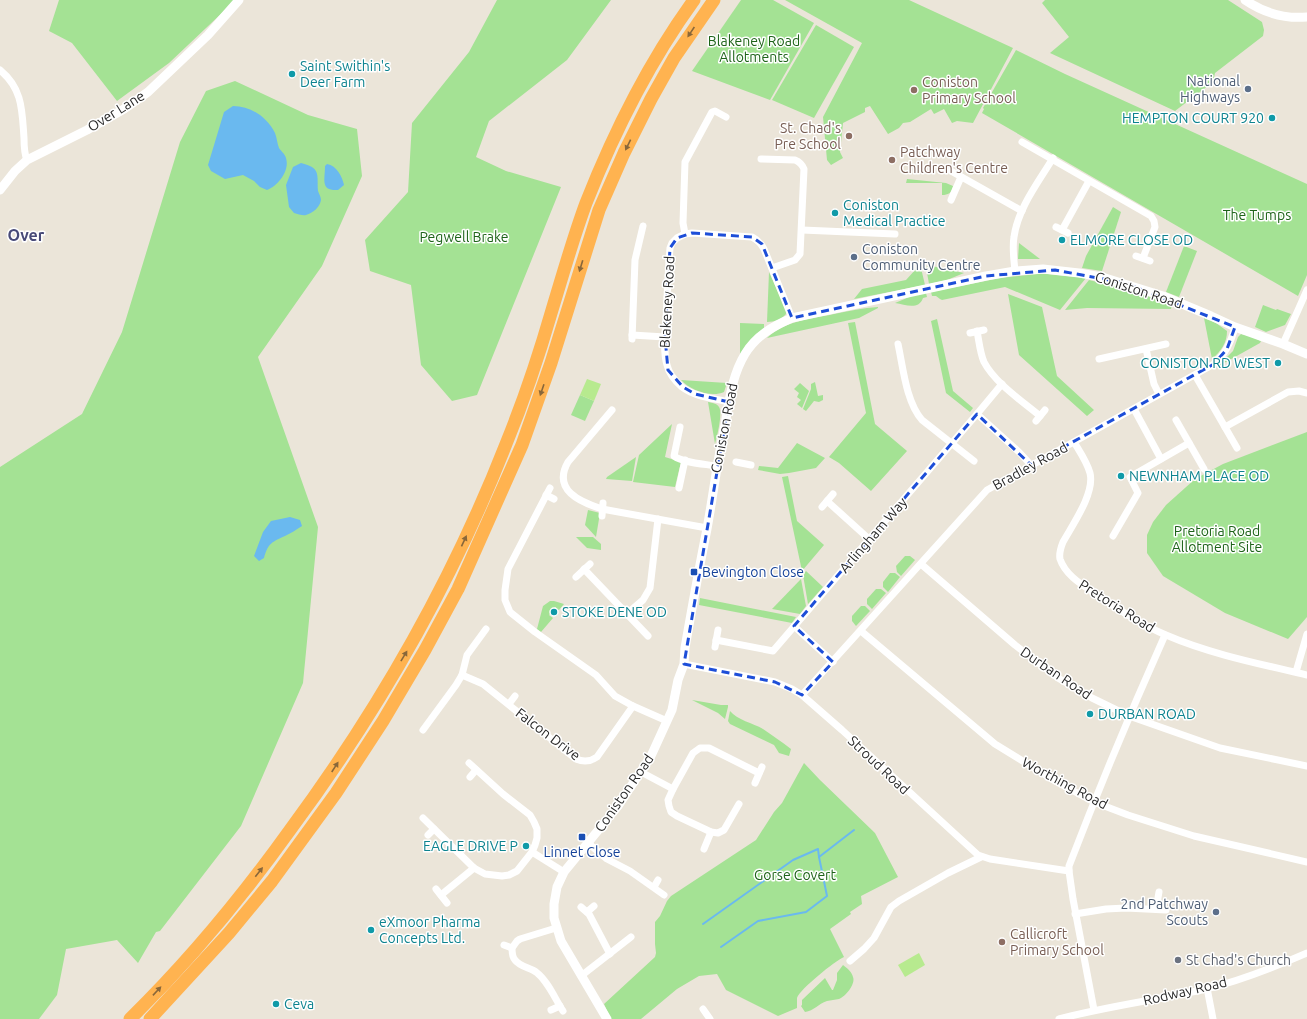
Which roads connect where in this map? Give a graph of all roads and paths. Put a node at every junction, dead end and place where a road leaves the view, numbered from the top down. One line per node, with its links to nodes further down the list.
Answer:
1 (239, 0): 11 (street, Over Lane)
2 (694, 0): 139 (highway, one-way to 2)
3 (714, 0): 140 (highway, one-way to 140)
4 (1245, 0): 5 (street)
5 (1307, 17)
6 (0, 70): 11 (street)
7 (726, 117): 21 (street)
8 (1022, 142): 10 (street)
9 (761, 158): 19 (street)
10 (1053, 158): 14 (street); 17 (street)
11 (27, 160): 15 (street, Over Lane)
12 (951, 170): 13 (street)
13 (961, 176): 16 (street); 17 (street)
14 (1089, 181): 20 (street); 23 (street)
15 (0, 190)
16 (951, 200)
17 (1022, 211): 25 (street)
18 (640, 230): 30 (street)
19 (802, 230): 22 (street); 24 (street)
20 (1062, 230)
21 (686, 234): 24 (street); 30 (street, Blakeney Road)
22 (895, 234)
23 (1143, 258)
24 (772, 268): 27 (street)
25 (1015, 271): 27 (street, Coniston Road); 28 (street, Coniston Road)
26 (1307, 290): 33 (street)
27 (792, 318): 41 (street, Coniston Road)
28 (1235, 327): 33 (street, Coniston Road); 37 (street, Bradley Road)
29 (977, 331): 38 (street)
30 (665, 337): 41 (street, Blakeney Road)
31 (898, 344): 51 (street)
32 (1166, 344): 34 (street)
33 (1283, 344): 35 (street, Coniston Road)
34 (1146, 349): 36 (street); 40 (street)
35 (1307, 354)
36 (1099, 359)
37 (1195, 375): 40 (street, Bradley Road); 48 (street)
38 (1002, 384): 44 (street, Arlingham Way); 45 (street)
39 (1307, 393): 48 (street)
40 (1159, 394): 42 (street, Bradley Road)
41 (729, 402): 59 (street, Coniston Road)
42 (1134, 409): 49 (street, Bradley Road); 53 (street)
43 (607, 412): 64 (street)
44 (977, 414): 51 (street, Arlingham Way); 58 (street)
45 (1040, 416)
46 (1176, 420): 50 (street)
47 (680, 427): 54 (street)
48 (1225, 427): 52 (street)
49 (1074, 442): 58 (street, Bradley Road); 78 (street, Pretoria Road)
50 (1189, 443): 53 (street); 60 (street)
51 (951, 444): 55 (street); 67 (street, Arlingham Way)
52 (1237, 448)
53 (1161, 459): 66 (street)
54 (685, 460): 59 (street); 61 (street)
55 (974, 461)
56 (736, 462): 57 (street)
57 (751, 465)
58 (1031, 465): 68 (street, Bradley Road)
59 (716, 466): 65 (street, Coniston Road)
60 (1204, 469)
61 (679, 488)
62 (833, 494): 67 (street)
63 (554, 499): 79 (street)
64 (658, 518): 65 (street); 70 (street)
65 (707, 528): 81 (street, Coniston Road)
66 (1113, 536)
67 (869, 538): 72 (street, Arlingham Way)
68 (921, 564): 75 (street, Bradley Road); 89 (street, Durban Road)
69 (576, 577): 70 (street)
70 (628, 613): 71 (street)
71 (650, 626)
72 (794, 626): 74 (street, Arlingham Way); 80 (street)
73 (486, 629): 83 (street)
74 (718, 630)
75 (861, 631): 80 (street, Bradley Road); 99 (street, Worthing Road)
76 (1307, 634): 82 (street)
77 (553, 635): 79 (street)
78 (1166, 635): 82 (street, Pretoria Road); 89 (street)
79 (548, 641): 88 (street)
80 (833, 662): 85 (street, Bradley Road)
81 (684, 664): 85 (street, Stroud Road); 90 (street, Coniston Road)
82 (1296, 672): 84 (street, Pretoria Road)
83 (462, 675): 87 (street, Falcon Drive); 91 (street)
84 (1307, 675)
85 (802, 695): 108 (street, Stroud Road)
86 (515, 696): 87 (street, Falcon Drive)
87 (509, 704): 88 (street, Falcon Drive)
88 (633, 706): 90 (street)
89 (1129, 716): 93 (street, Durban Road); 99 (street)
90 (668, 721): 95 (street, Coniston Road)
91 (428, 727)
92 (470, 764): 94 (street)
93 (1307, 766)
94 (476, 770): 96 (street); 107 (street)
95 (641, 772): 98 (street); 105 (street, Coniston Road)
96 (470, 777)
97 (755, 783): 98 (street)
98 (673, 789): 103 (street)
99 (1094, 802): 109 (street, Worthing Road); 111 (street)
100 (739, 804): 103 (street)
101 (423, 818): 102 (street)
102 (434, 828): 104 (street); 110 (street)
103 (711, 832): 106 (street)
104 (428, 835)
105 (588, 843): 112 (street, Coniston Road); 114 (street)
106 (704, 849)
107 (532, 852): 110 (street); 112 (street)
108 (981, 857): 111 (street); 132 (street)
109 (1307, 862)
110 (474, 868): 117 (street)
111 (1069, 871): 125 (street)
112 (564, 872): 126 (street, Coniston Road)
113 (658, 880): 114 (street)
114 (654, 887): 118 (street)
115 (436, 889): 117 (street)
116 (1159, 892): 122 (street)
117 (441, 895): 119 (street)
118 (664, 896)
119 (447, 903)
120 (594, 906): 124 (street)
121 (581, 907): 124 (street)
122 (1156, 909): 123 (street); 125 (street)
123 (1166, 910)
124 (587, 912): 131 (street)
125 (1075, 914): 137 (street)
126 (556, 928): 129 (street); 133 (street, Coniston Road)
127 (631, 937): 131 (street)
128 (504, 945): 129 (street)
129 (512, 948): 135 (street)
130 (1307, 953): 134 (street, Rodway Road)
131 (610, 954): 133 (street)
132 (850, 961)
133 (581, 976): 141 (street, Coniston Road)
134 (1207, 988): 137 (street, Rodway Road); 143 (street)
135 (552, 1010)
136 (703, 1010): 138 (street)
137 (1094, 1010): 142 (street, Rodway Road)
138 (708, 1018)
139 (130, 1019)
140 (150, 1019)
141 (607, 1019)
142 (1059, 1019)
143 (1213, 1019)

